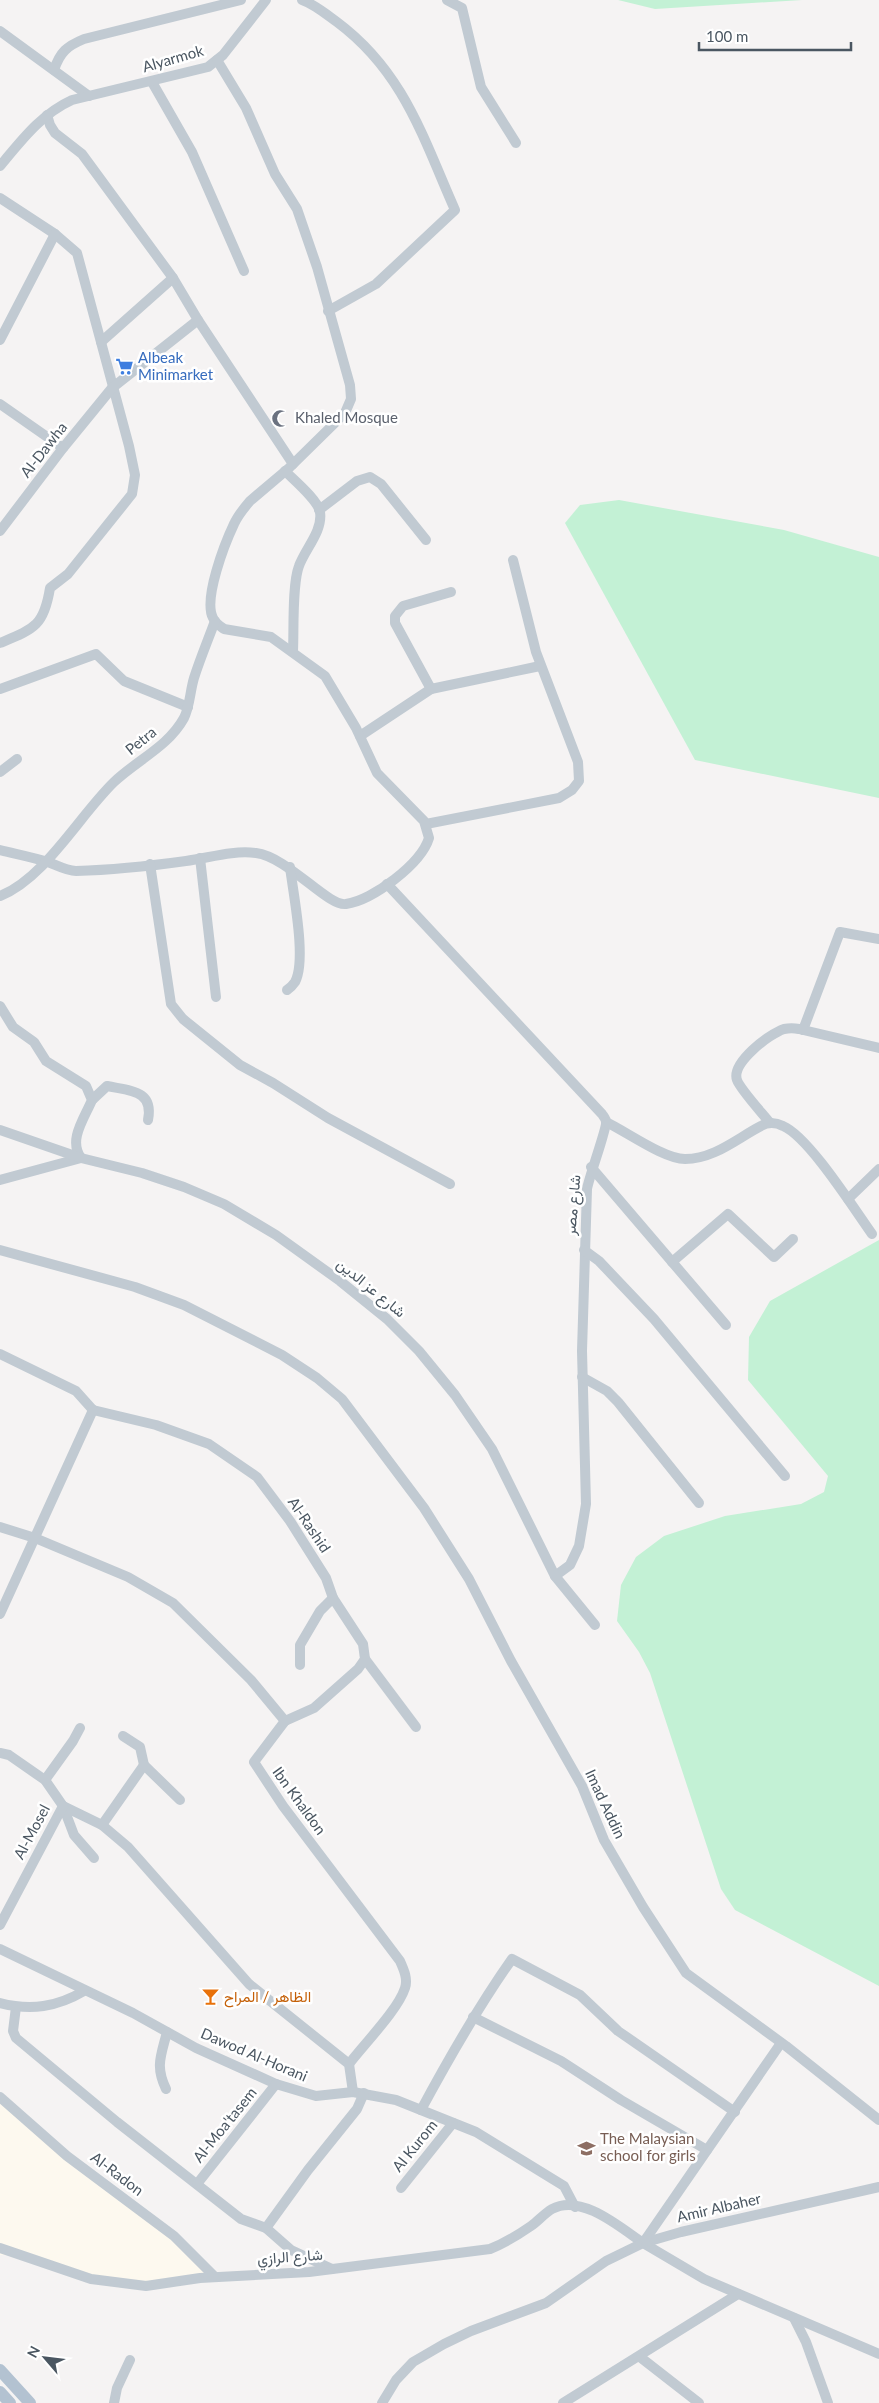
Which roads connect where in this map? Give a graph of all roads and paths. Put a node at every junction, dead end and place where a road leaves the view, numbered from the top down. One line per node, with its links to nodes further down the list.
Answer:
1 (237, 0): 7 (street)
2 (266, 0): 6 (street, Alyarmok)
3 (302, 0): 17 (street)
4 (447, 0): 11 (street)
5 (1, 32): 7 (street)
6 (217, 60): 8 (street, Alyarmok); 17 (street)
7 (54, 70): 9 (street)
8 (152, 82): 9 (street, Alyarmok); 15 (street)
9 (89, 96): 10 (street, Alyarmok)
10 (47, 115): 12 (street, Alyarmok); 16 (street)
11 (516, 143)
12 (0, 166)
13 (0, 198): 14 (street)
14 (55, 234): 19 (street); 20 (street)
15 (244, 270)
16 (173, 278): 18 (street); 20 (street)
17 (328, 311): 24 (street)
18 (198, 320): 21 (street, Al-Dawha); 24 (street)
19 (0, 340)
20 (101, 342): 21 (street)
21 (112, 388): 23 (street, Al-Dawha); 31 (street)
22 (0, 404): 23 (street)
23 (63, 448): 26 (street, Al-Dawha)
24 (289, 467): 25 (street); 30 (street)
25 (319, 510): 27 (street); 32 (street)
26 (0, 531)
27 (426, 540)
28 (513, 560): 33 (street)
29 (451, 592): 35 (street)
30 (215, 621): 32 (street); 36 (street, Petra)
31 (0, 643)
32 (293, 651): 37 (street)
33 (540, 666): 35 (street); 40 (street)
34 (0, 689): 36 (street)
35 (431, 689): 37 (street)
36 (188, 707): 43 (street, Petra)
37 (360, 736): 40 (street)
38 (17, 759): 39 (street)
39 (0, 772)
40 (426, 824): 46 (street)
41 (0, 850): 43 (street)
42 (200, 858): 44 (street); 45 (street); 50 (street)
43 (46, 861): 44 (street); 47 (street, Petra)
44 (150, 864): 63 (street)
45 (290, 867): 46 (street); 49 (street)
46 (387, 884): 56 (street)
47 (0, 896)
48 (879, 939): 52 (street)
49 (287, 990)
50 (216, 997)
51 (0, 1006): 54 (street)
52 (803, 1030): 53 (street); 57 (street)
53 (879, 1048)
54 (92, 1100): 55 (street); 59 (street)
55 (148, 1120)
56 (606, 1122): 57 (street); 60 (street, شارع مصر)
57 (770, 1123): 64 (street)
58 (0, 1130): 59 (street, شارع عز الدين)
59 (81, 1158): 62 (street); 78 (street, شارع عز الدين)
60 (591, 1167): 68 (street, شارع مصر); 69 (street)
61 (879, 1169): 64 (street)
62 (0, 1180)
63 (450, 1184)
64 (848, 1200): 65 (street)
65 (872, 1234)
66 (793, 1238): 69 (street)
67 (0, 1250): 102 (street, Imad Addin)
68 (584, 1250): 72 (street, شارع مصر); 74 (street)
69 (672, 1262): 70 (street)
70 (726, 1325)
71 (0, 1354): 73 (street)
72 (582, 1377): 75 (street); 78 (street, شارع مصر)
73 (92, 1410): 77 (street); 79 (street, Al-Rashid)
74 (785, 1476)
75 (699, 1504)
76 (0, 1527): 77 (street)
77 (35, 1538): 80 (street); 84 (street)
78 (554, 1576): 81 (street, شارع عز الدين)
79 (333, 1598): 82 (street, Al-Rashid); 83 (street)
80 (0, 1614)
81 (595, 1625)
82 (364, 1659): 84 (street); 85 (street)
83 (300, 1665)
84 (285, 1721): 103 (street, Ibn Khaldon)
85 (416, 1727)
86 (80, 1728): 90 (street)
87 (123, 1736): 89 (street)
88 (0, 1753): 90 (street)
89 (144, 1765): 91 (street); 93 (street)
90 (45, 1780): 92 (street)
91 (180, 1800)
92 (63, 1806): 93 (street); 94 (street); 95 (street, Al-Mosel)
93 (102, 1825): 103 (street)
94 (94, 1858)
95 (0, 1925)
96 (0, 1949): 97 (street, Dawod Al-Horani)
97 (84, 1991): 99 (street); 101 (street, Dawod Al-Horani)
98 (0, 2003): 99 (street)
99 (16, 2008): 113 (street)
100 (473, 2017): 108 (street); 109 (street); 112 (street)
101 (167, 2032): 104 (street, Dawod Al-Horani); 105 (street)
102 (781, 2043): 109 (street); 110 (street, Imad Addin)
103 (349, 2064): 106 (street)
104 (276, 2084): 106 (street, Dawod Al-Horani); 113 (street, Al-Moa'tasem)
105 (166, 2089)
106 (358, 2093): 108 (street, Dawod Al-Horani); 117 (street)
107 (0, 2097): 121 (street, Al-Radon)
108 (421, 2110): 111 (street, Dawod Al-Horani)
109 (735, 2112): 112 (street)
110 (879, 2120)
111 (453, 2123): 114 (street, Al Kurom); 116 (street, Dawod Al-Horani)
112 (707, 2150): 118 (street)
113 (196, 2184): 117 (street)
114 (401, 2188)
115 (879, 2188): 118 (street, Amir Albaher)
116 (575, 2206): 118 (street); 120 (street, شارع الرازي)
117 (266, 2228): 120 (street)
118 (643, 2243): 122 (street); 132 (street, Amir Albaher)
119 (0, 2248): 121 (street, شارع الرازي)
120 (333, 2269): 121 (street, شارع الرازي)
121 (215, 2277)
122 (738, 2294): 123 (street); 125 (street)
123 (794, 2318): 124 (street); 135 (street)
124 (879, 2354)
125 (640, 2357): 133 (street); 134 (street)
126 (130, 2360): 131 (street)
127 (0, 2370): 130 (main road)
128 (0, 2392): 129 (main road)
129 (10, 2403)
130 (30, 2403)
131 (114, 2403)
132 (382, 2403)
133 (562, 2403)
134 (699, 2403)
135 (828, 2403)

